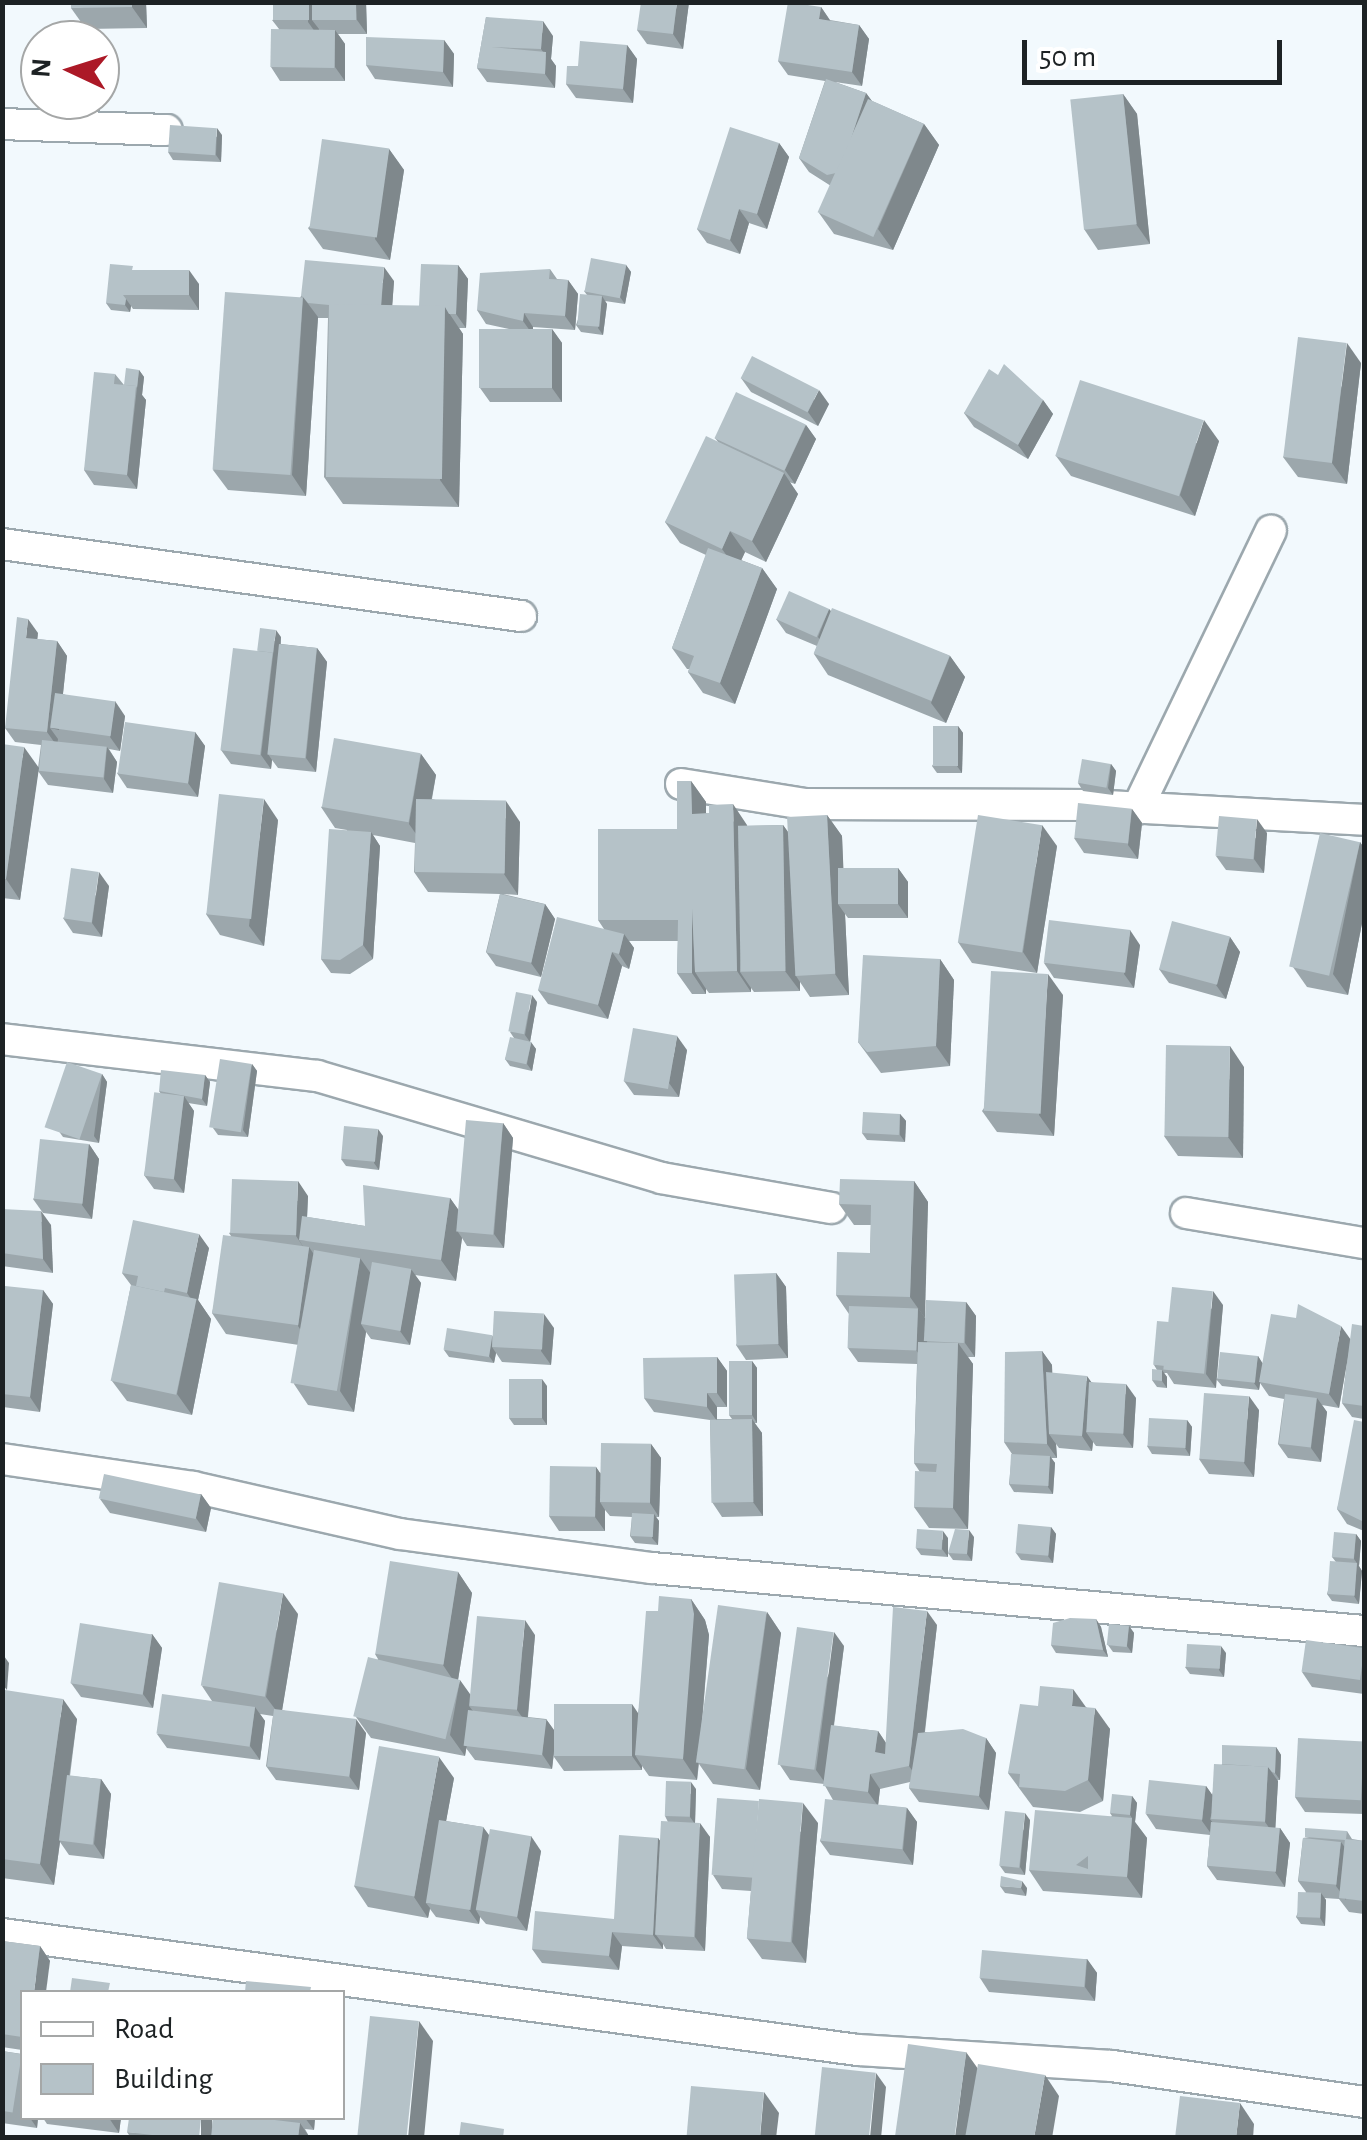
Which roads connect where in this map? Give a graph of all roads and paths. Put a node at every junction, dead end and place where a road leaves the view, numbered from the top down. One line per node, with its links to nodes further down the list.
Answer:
1 (2, 124): 2 (street)
2 (167, 130)
3 (1271, 530): 7 (street)
4 (2, 544): 5 (street)
5 (521, 616)
6 (681, 784): 7 (street)
7 (1137, 809): 8 (street)
8 (1364, 820)
9 (2, 1039): 10 (street)
10 (831, 1208)
11 (1186, 1214): 12 (street)
12 (1364, 1243)
13 (2, 1459): 14 (street)
14 (1364, 1631)
15 (2, 1934): 16 (street)
16 (1364, 2102)

